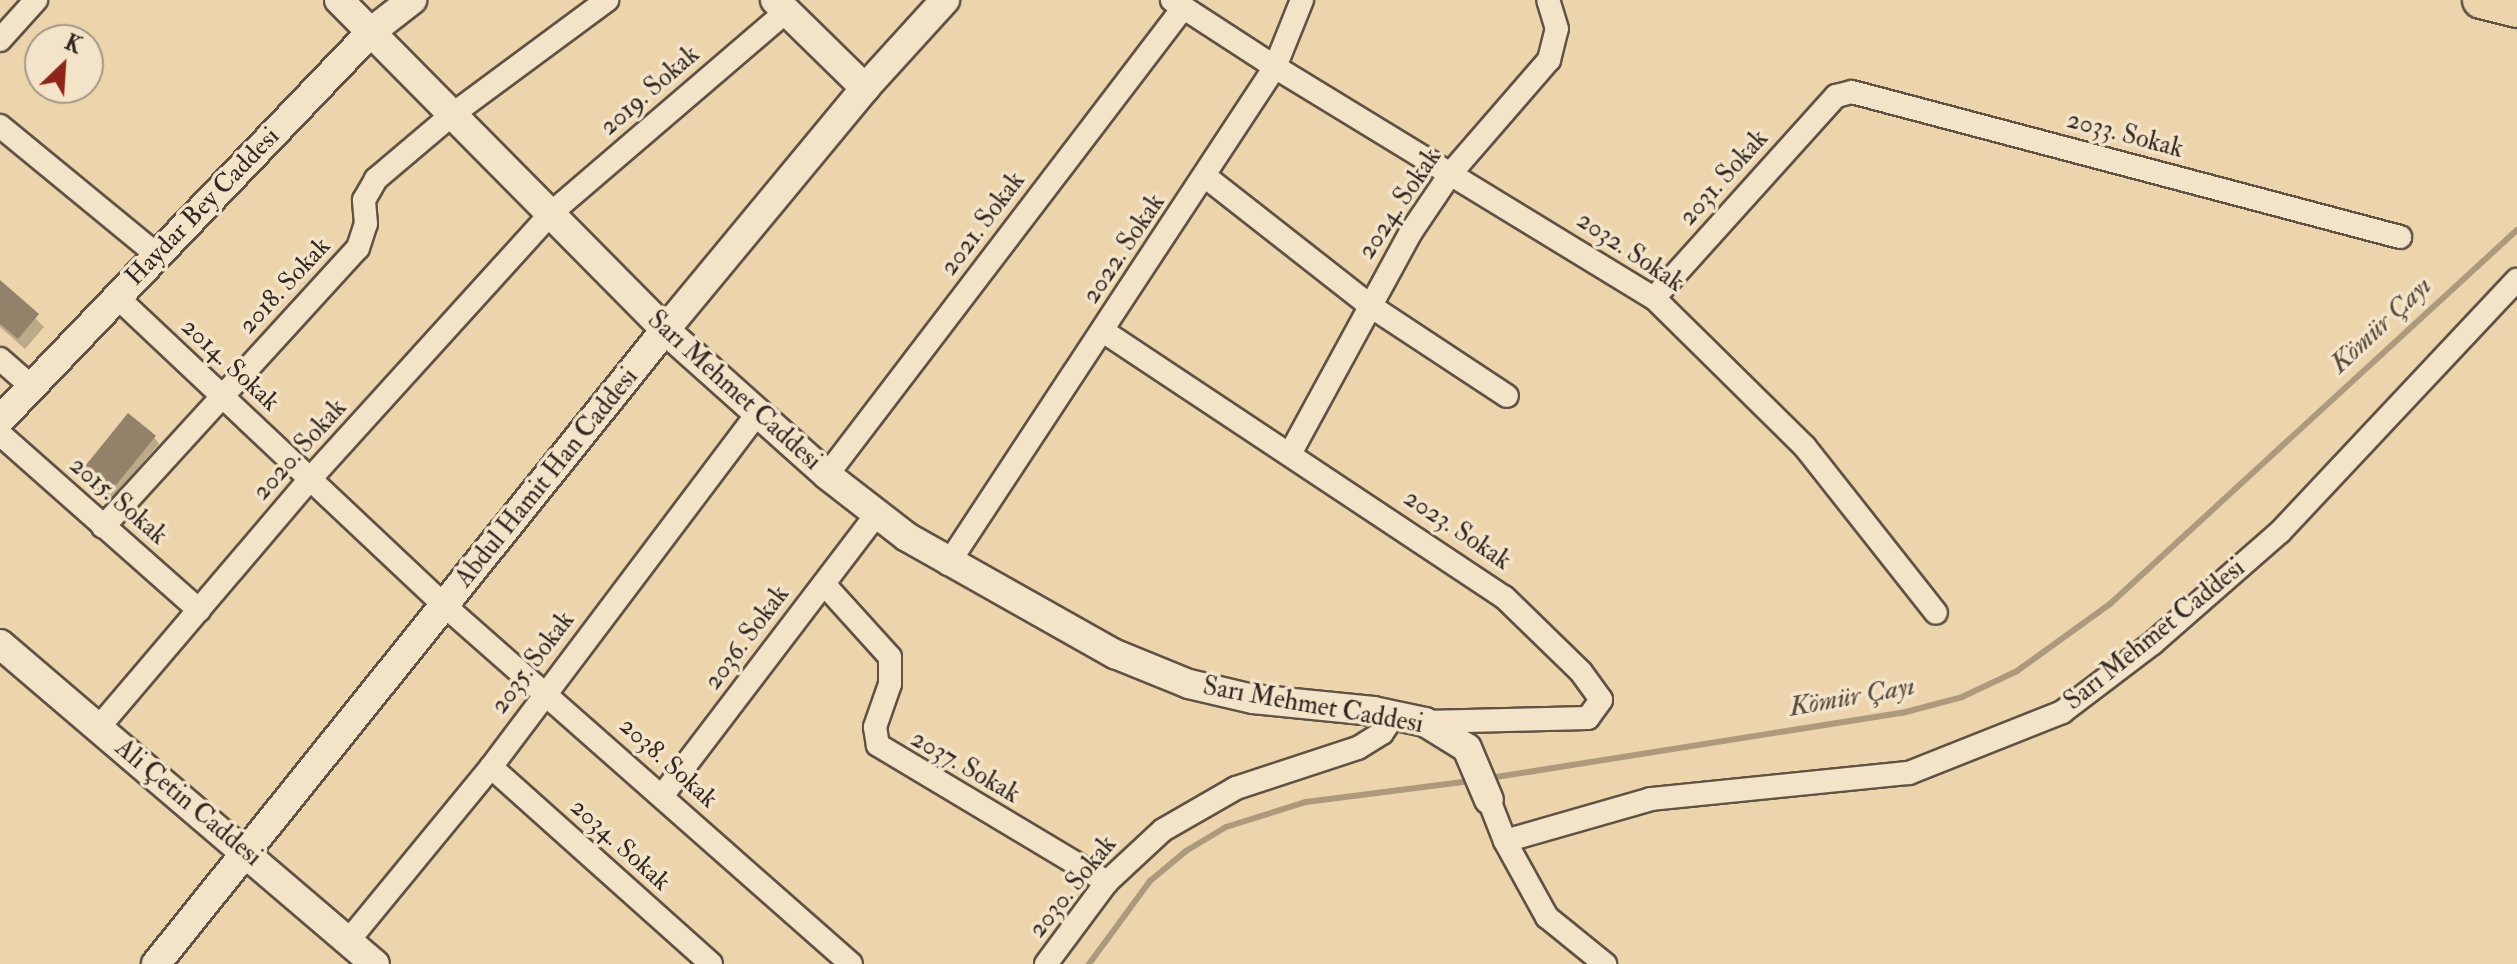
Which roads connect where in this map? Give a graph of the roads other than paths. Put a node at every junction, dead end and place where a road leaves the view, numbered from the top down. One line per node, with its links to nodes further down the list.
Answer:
1 (36, 0): 13 (street)
2 (339, 0): 12 (street, Sarı Mehmet Caddesi)
3 (412, 0): 12 (street, Haydar Bey Caddesi)
4 (607, 0): 17 (street, 2018. Sokak)
5 (945, 0): 15 (street, Abdul Hamit Han Caddesi)
6 (1302, 0): 14 (street)
7 (1548, 0): 19 (street, 2024. Sokak)
8 (2481, 0): 11 (highway)
9 (1177, 4): 14 (street); 38 (street, 2021. Sokak)
10 (781, 6): 15 (street); 21 (street, 2019. Sokak)
11 (2517, 9)
12 (372, 31): 17 (street, Sarı Mehmet Caddesi); 23 (street, Haydar Bey Caddesi)
13 (0, 40)
14 (1275, 67): 19 (street, 2032. Sokak); 20 (street, 2022. Sokak)
15 (865, 88): 28 (street, Abdul Hamit Han Caddesi)
16 (1836, 96): 22 (street, 2033. Sokak); 26 (street, 2031. Sokak)
17 (453, 114): 21 (street, Sarı Mehmet Caddesi); 32 (street, 2018. Sokak)
18 (0, 126): 23 (street)
19 (1451, 173): 26 (street, 2032. Sokak); 27 (street, 2024. Sokak)
20 (1206, 177): 27 (street); 29 (street, 2022. Sokak)
21 (550, 214): 28 (street, Sarı Mehmet Caddesi); 39 (street, 2020. Sokak)
22 (2400, 237)
23 (157, 255): 25 (street, Haydar Bey Caddesi)
24 (2517, 280): 55 (street, Sarı Mehmet Caddesi)
25 (117, 297): 31 (street, Haydar Bey Caddesi); 32 (street, 2014. Sokak)
26 (1654, 298): 46 (street, 2032. Sokak)
27 (1369, 305): 33 (street); 37 (street, 2024. Sokak)
28 (665, 330): 34 (street, Sarı Mehmet Caddesi); 44 (street, Abdul Hamit Han Caddesi)
29 (1103, 331): 37 (street, 2023. Sokak); 42 (street, 2022. Sokak)
30 (0, 359): 31 (street)
31 (32, 387): 35 (street, Haydar Bey Caddesi)
32 (223, 396): 39 (street, 2014. Sokak); 41 (street, 2018. Sokak)
33 (1507, 396)
34 (757, 414): 38 (street, Sarı Mehmet Caddesi); 48 (street, 2035. Sokak)
35 (0, 420)
36 (0, 434): 41 (street, 2015. Sokak)
37 (1291, 452): 50 (street, 2023. Sokak)
38 (827, 475): 40 (street, Sarı Mehmet Caddesi)
39 (310, 479): 44 (street, 2014. Sokak); 45 (street, 2020. Sokak)
40 (876, 515): 42 (street, Sarı Mehmet Caddesi); 43 (street, 2036. Sokak)
41 (103, 527): 45 (street, 2015. Sokak)
42 (948, 564): 49 (street, Sarı Mehmet Caddesi)
43 (824, 584): 53 (street, 2036. Sokak); 57 (street, 2037. Sokak)
44 (445, 606): 48 (street, 2038. Sokak); 56 (street, Abdul Hamit Han Caddesi)
45 (199, 610): 51 (street, 2020. Sokak)
46 (1936, 613)
47 (0, 644): 51 (street, Ali Çetin Caddesi)
48 (546, 692): 52 (street, 2035. Sokak); 53 (street, 2038. Sokak)
49 (1395, 714): 50 (street, Sarı Mehmet Caddesi); 57 (street, 2030. Sokak)
50 (1425, 722): 54 (street, Sarı Mehmet Caddesi)
51 (99, 727): 56 (street, Ali Çetin Caddesi)
52 (491, 767): 58 (street, 2035. Sokak); 61 (street, 2034. Sokak)
53 (662, 796): 62 (street, 2038. Sokak)
54 (1489, 800): 55 (street, Sarı Mehmet Caddesi)
55 (1505, 841): 64 (street)
56 (245, 852): 58 (street, Ali Çetin Caddesi); 59 (street, Abdul Hamit Han Caddesi)
57 (1107, 882): 63 (street, 2030. Sokak)
58 (349, 940): 60 (street, Ali Çetin Caddesi)
59 (156, 964)
60 (375, 964)
61 (711, 964)
62 (851, 964)
63 (1046, 964)
64 (1605, 964)

